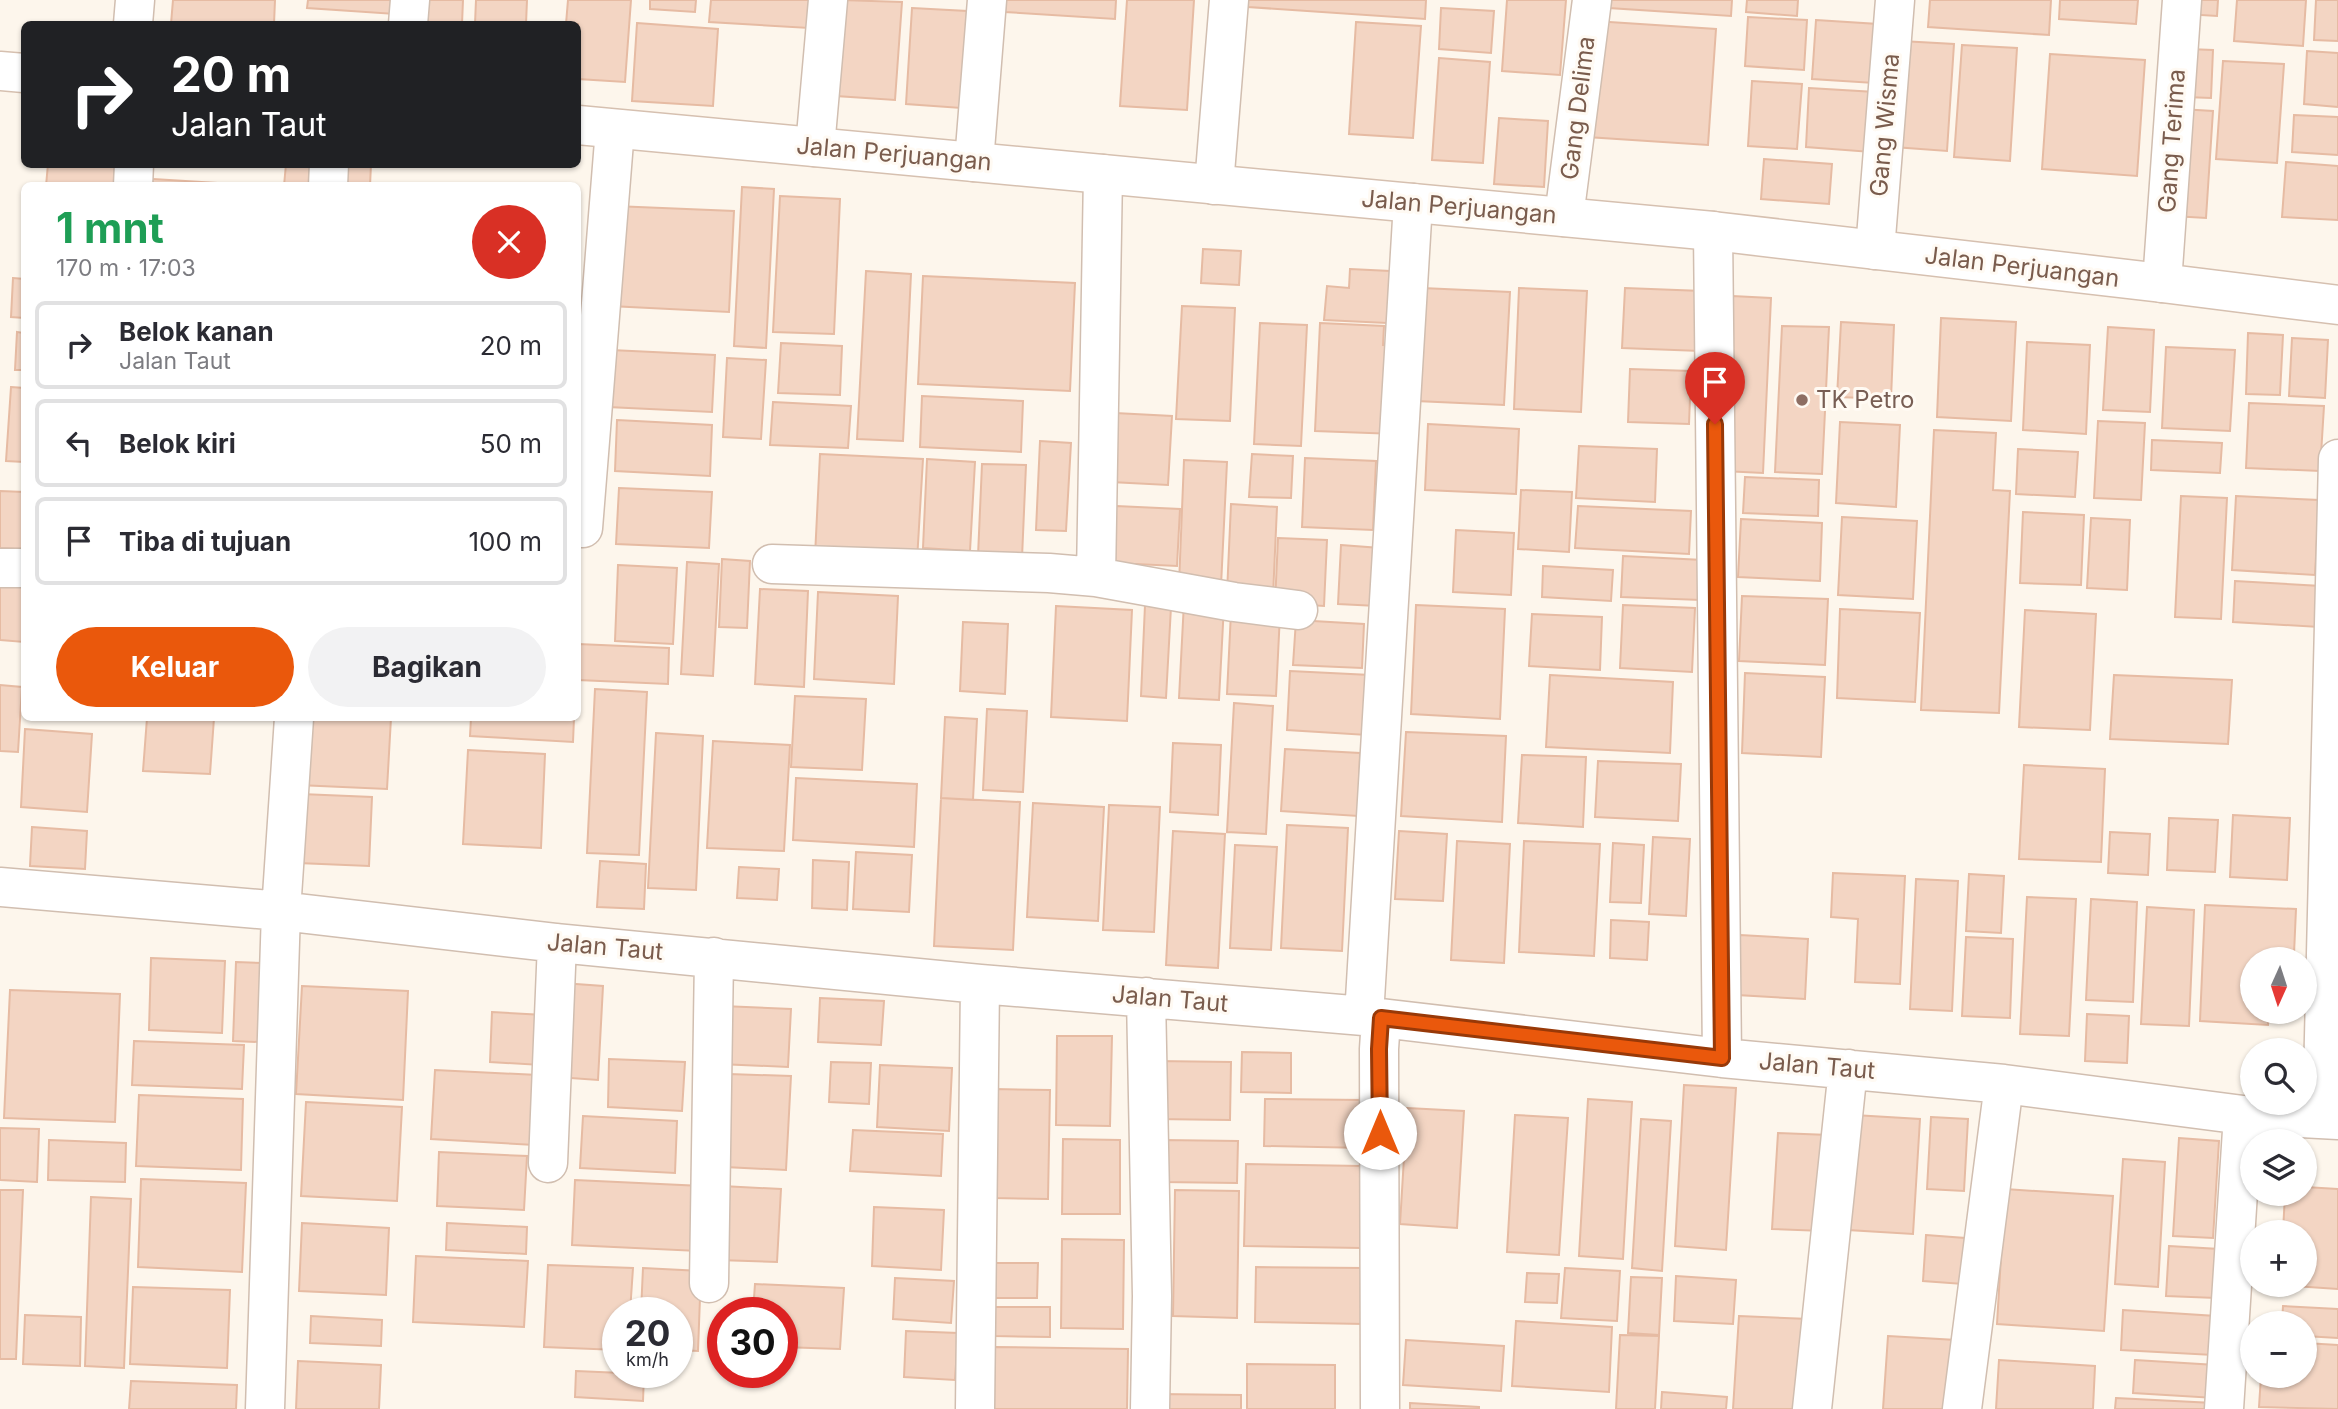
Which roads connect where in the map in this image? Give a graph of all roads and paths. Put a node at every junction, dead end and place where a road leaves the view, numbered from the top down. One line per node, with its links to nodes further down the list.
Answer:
1 (135, 0): 9 (street)
2 (410, 0): 10 (street)
3 (828, 0): 15 (street)
4 (987, 0): 16 (street)
5 (1229, 0): 18 (street)
6 (1592, 0): 20 (street, Gang Delima)
7 (1895, 0): 22 (street, Gang Wisma)
8 (2182, 0): 23 (street, Gang Terima)
9 (133, 21)
10 (408, 21)
11 (0, 71): 12 (street)
12 (21, 73)
13 (581, 125): 14 (street, Jalan Perjuangan)
14 (615, 129): 15 (street, Jalan Perjuangan); 26 (street)
15 (815, 147): 16 (street, Jalan Perjuangan)
16 (974, 162): 17 (street, Jalan Perjuangan)
17 (1103, 174): 18 (street, Jalan Perjuangan); 30 (street)
18 (1214, 185): 19 (street, Jalan Perjuangan)
19 (1413, 203): 20 (street, Jalan Perjuangan); 39 (street)
20 (1564, 217): 21 (street, Jalan Perjuangan)
21 (1713, 232): 22 (street, Jalan Perjuangan); 40 (street)
22 (1875, 250): 23 (street, Jalan Perjuangan)
23 (2162, 283): 24 (street, Jalan Perjuangan)
24 (2338, 305)
25 (2338, 459): 45 (street)
26 (583, 528)
27 (772, 564): 30 (street)
28 (0, 568): 29 (street)
29 (21, 568)
30 (1096, 577): 31 (street)
31 (1297, 610)
32 (294, 721): 34 (street)
33 (0, 887): 34 (street, Jalan Taut)
34 (281, 911): 35 (street, Jalan Taut); 48 (street)
35 (557, 943): 36 (street, Jalan Taut); 46 (street)
36 (714, 957): 37 (street, Jalan Taut); 47 (street)
37 (981, 984): 38 (street, Jalan Taut); 49 (street)
38 (1146, 997): 39 (street, Jalan Taut); 50 (street)
39 (1373, 1017): 40 (street, Jalan Taut); 51 (street)
40 (1722, 1058): 41 (street, Jalan Taut)
41 (1848, 1069): 42 (street, Jalan Taut); 52 (street)
42 (2004, 1084): 43 (street, Jalan Taut); 53 (street)
43 (2240, 1115)
44 (2243, 1115): 45 (street, Jalan Taut); 54 (street)
45 (2330, 1120)
46 (548, 1163)
47 (709, 1283)
48 (265, 1409)
49 (975, 1409)
50 (1150, 1409)
51 (1380, 1409)
52 (1812, 1409)
53 (1962, 1409)
54 (2224, 1409)

